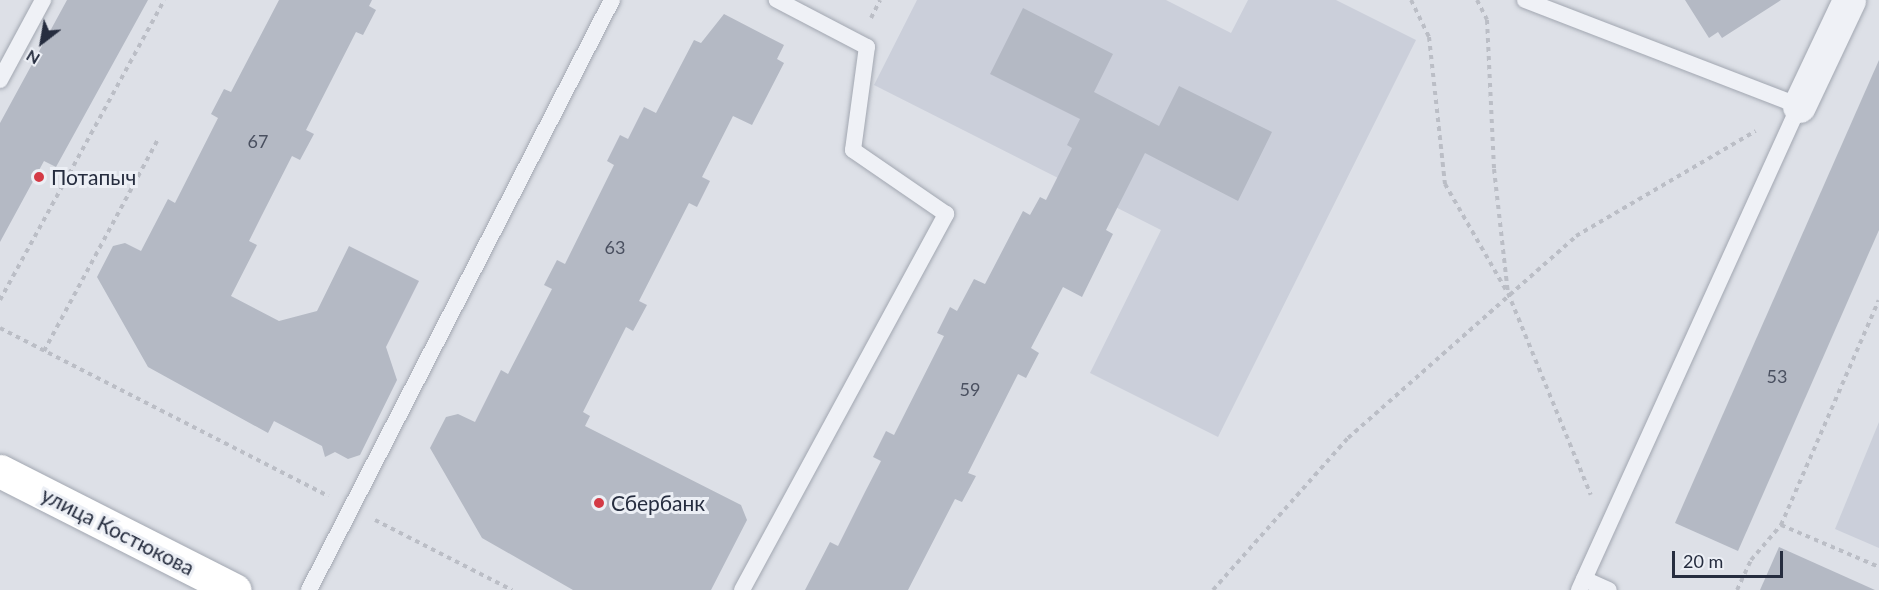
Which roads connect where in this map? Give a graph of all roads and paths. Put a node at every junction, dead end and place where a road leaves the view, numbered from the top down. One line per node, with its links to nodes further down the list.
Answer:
1 (43, 0): 9 (lane)
2 (164, 0): 13 (path)
3 (612, 0): 18 (lane)
4 (777, 0): 26 (lane)
5 (1411, 0): 12 (path)
6 (1477, 0): 12 (path)
7 (1525, 0): 10 (lane)
8 (1849, 0): 10 (street)
9 (0, 80)
10 (1799, 106): 12 (path); 20 (lane)
11 (158, 140): 16 (path)
12 (1508, 293): 20 (path); 27 (path)
13 (0, 300)
14 (1879, 300): 19 (path)
15 (0, 328): 16 (path)
16 (44, 351): 18 (path)
17 (0, 471): 23 (main road, улица Костюкова)
18 (351, 507): 24 (lane); 25 (path)
19 (1781, 525): 21 (path); 29 (path)
20 (1606, 530): 22 (lane)
21 (1879, 567)
22 (1582, 584): 28 (lane)
23 (235, 590)
24 (309, 590)
25 (512, 590)
26 (742, 590)
27 (1213, 590)
28 (1609, 590)
29 (1737, 590)

